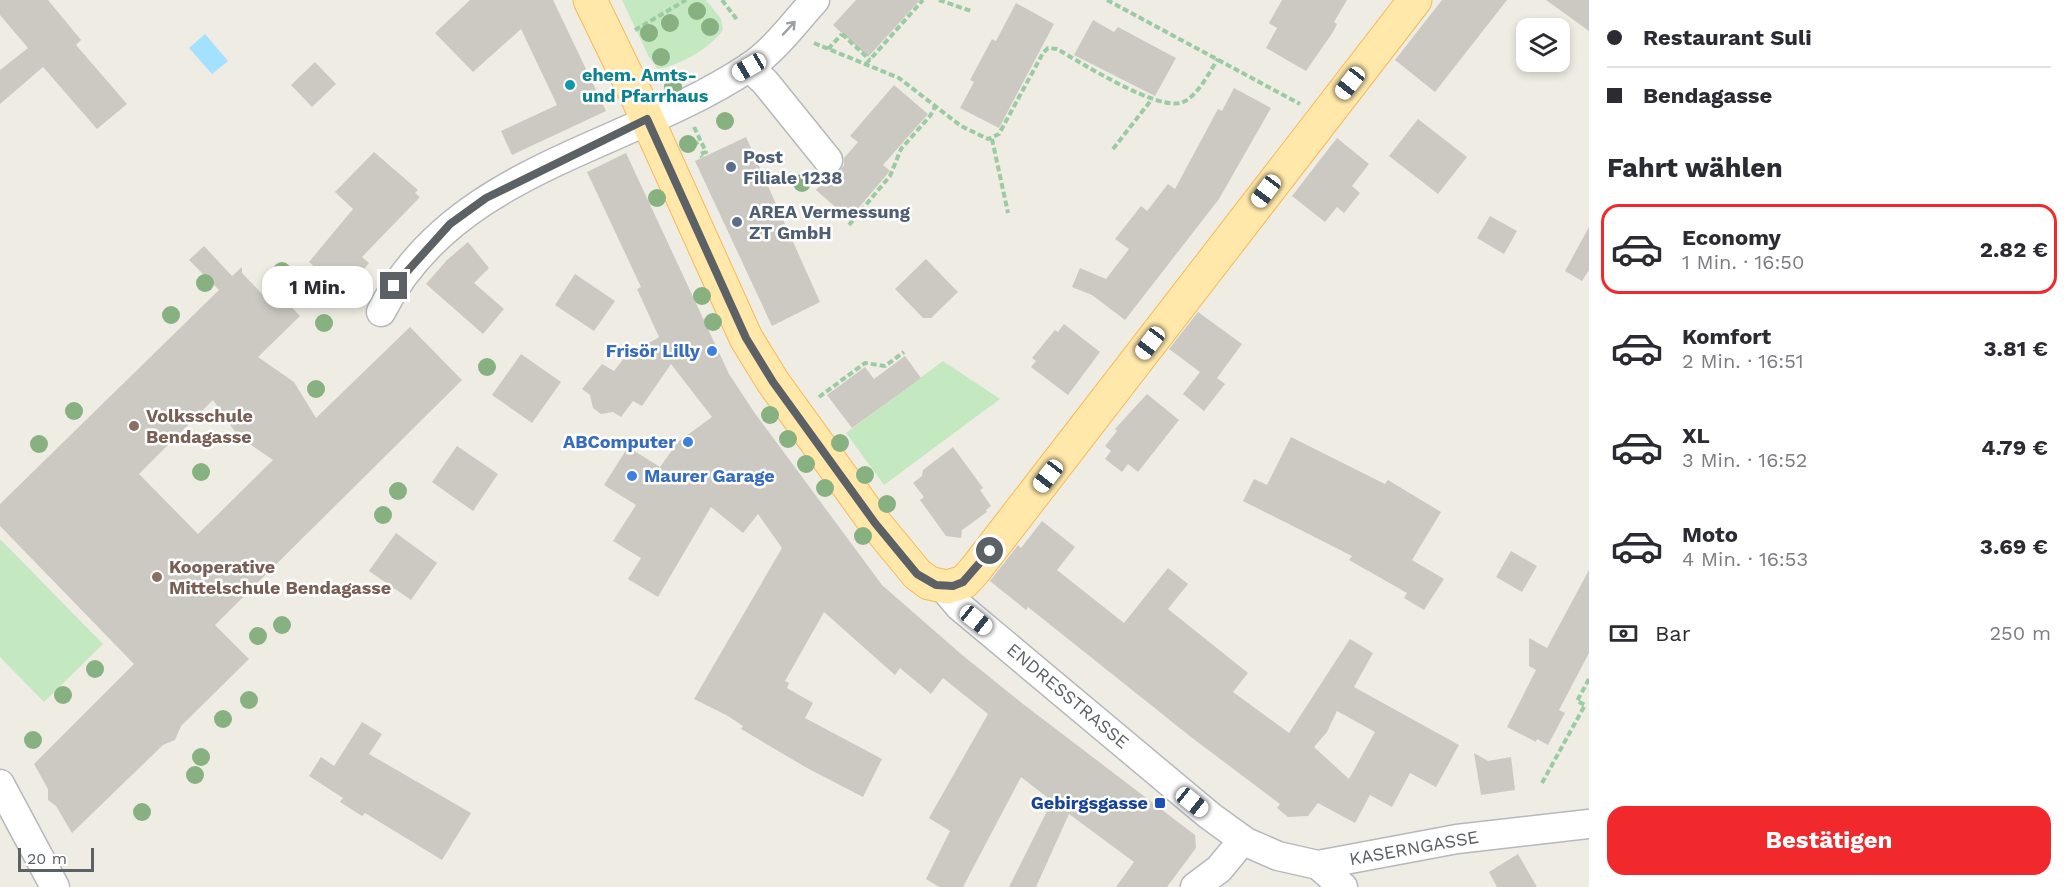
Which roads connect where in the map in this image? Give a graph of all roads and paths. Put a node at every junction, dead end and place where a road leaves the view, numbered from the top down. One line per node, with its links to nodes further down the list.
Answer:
1 (590, 0): 20 (main road, ENDRESSTRASSE)
2 (686, 0): 11 (path)
3 (722, 0): 10 (path)
4 (815, 0): 15 (street, one-way to 4)
5 (923, 0): 16 (path)
6 (939, 0): 9 (path)
7 (1107, 0): 14 (path)
8 (1415, 0): 33 (main road)
9 (971, 11)
10 (738, 21)
11 (634, 32)
12 (811, 42): 13 (path)
13 (828, 49): 16 (path); 16 (path)
14 (1218, 59): 17 (path); 19 (path)
15 (756, 61): 20 (street); 27 (street)
16 (868, 62): 18 (path)
17 (1152, 99): 22 (path); 25 (path)
18 (936, 105): 22 (path); 29 (path)
19 (1306, 107)
20 (647, 119): 30 (street); 33 (main road, ENDRESSTRASSE)
21 (693, 126): 23 (path)
22 (992, 139): 28 (path)
23 (700, 141): 24 (path); 26 (path)
24 (696, 147)
25 (1113, 149)
26 (700, 154)
27 (828, 160)
28 (1008, 213)
29 (849, 225)
30 (381, 312)
31 (903, 352): 32 (path)
32 (816, 399)
33 (943, 587): 38 (street, ENDRESSTRASSE)
34 (1589, 679): 35 (path)
35 (1542, 783)
36 (0, 784): 40 (street)
37 (1589, 824): 39 (street, KASERNGASSE)
38 (1243, 840): 39 (street, KASERNGASSE); 41 (street)
39 (1318, 865): 42 (street)
40 (55, 887)
41 (1195, 887)
42 (1343, 887)

